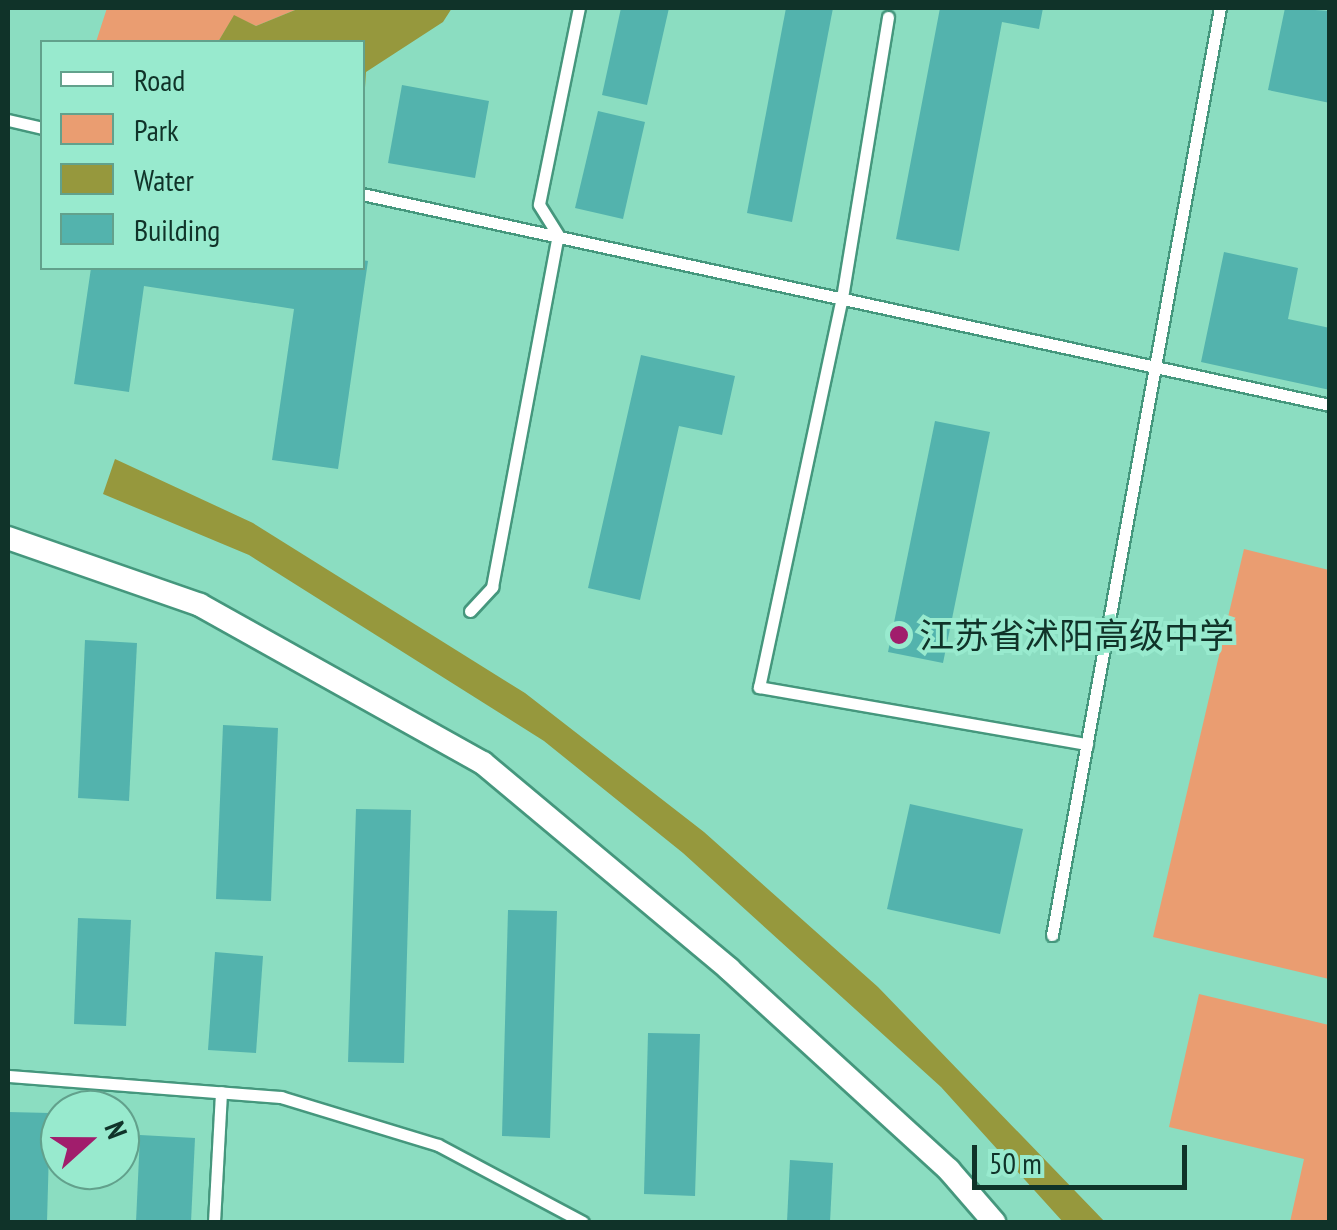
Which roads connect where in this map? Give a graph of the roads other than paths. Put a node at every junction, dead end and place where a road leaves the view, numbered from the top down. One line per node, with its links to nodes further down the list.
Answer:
1 (579, 8): 7 (lane)
2 (1220, 8): 9 (lane)
3 (888, 16): 8 (lane)
4 (8, 120): 5 (lane)
5 (40, 128)
6 (365, 195): 7 (lane)
7 (558, 235): 8 (lane); 12 (lane)
8 (842, 297): 9 (lane); 13 (lane)
9 (1155, 366): 10 (lane); 13 (lane)
10 (1330, 405)
11 (8, 538): 19 (street)
12 (470, 611)
13 (1087, 744): 14 (lane)
14 (1052, 935)
15 (8, 1076): 16 (lane)
16 (221, 1092): 17 (lane); 18 (lane)
17 (214, 1222)
18 (580, 1222)
19 (994, 1222)

